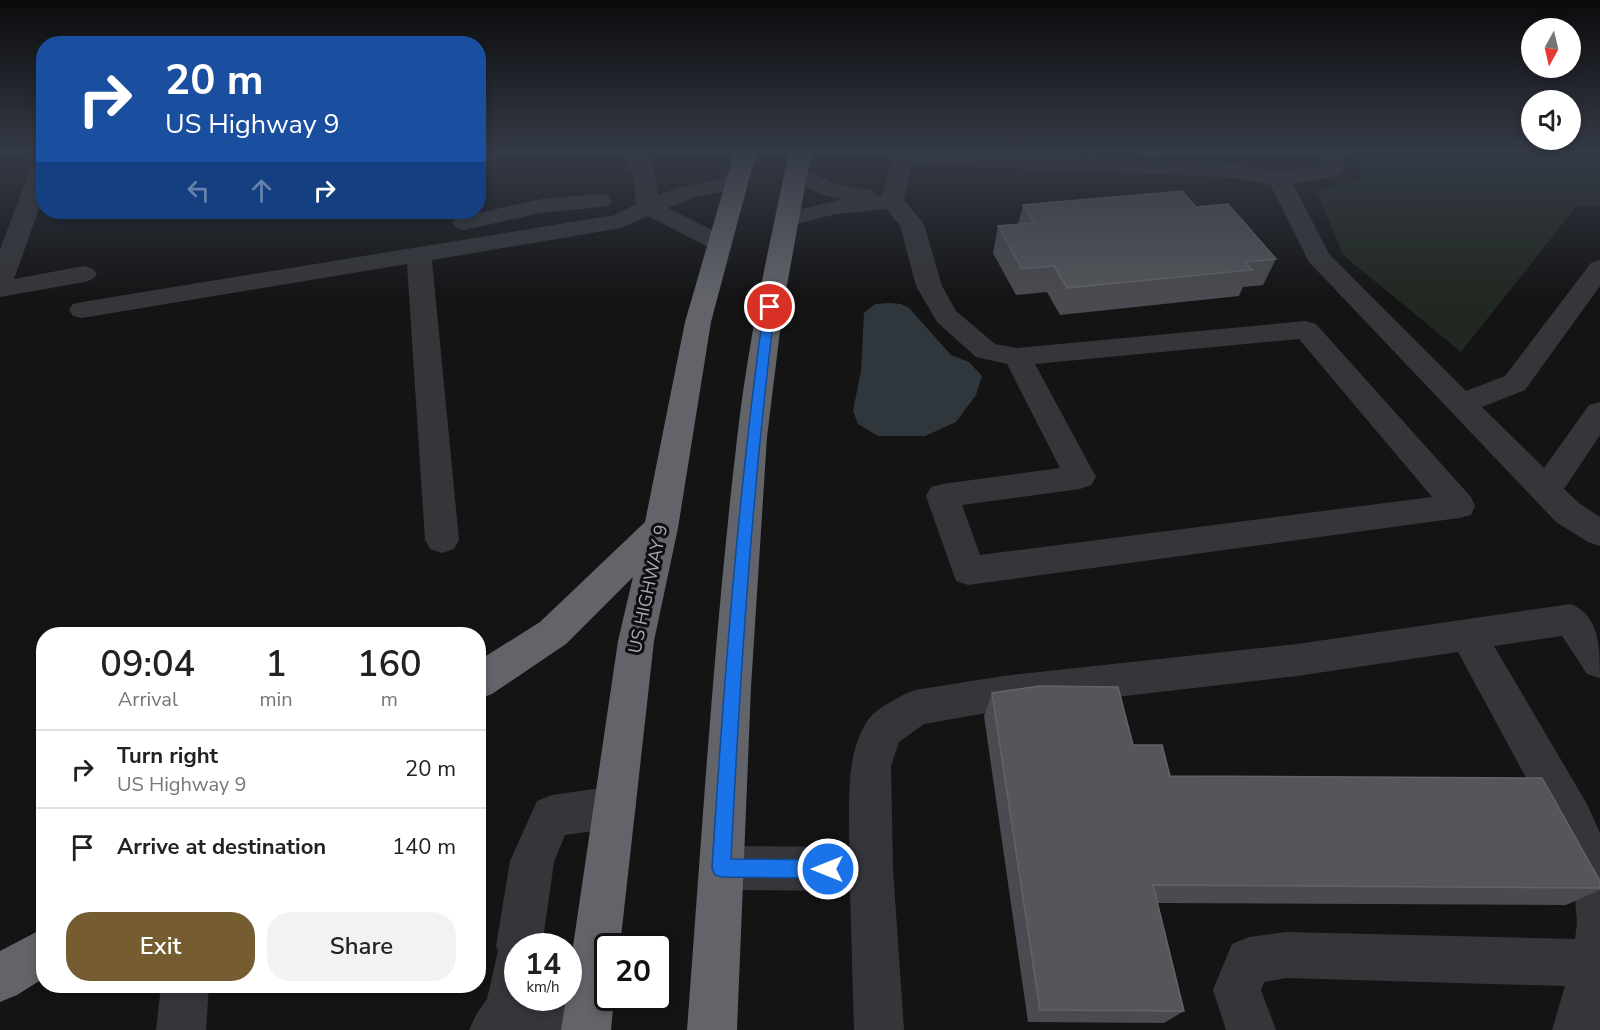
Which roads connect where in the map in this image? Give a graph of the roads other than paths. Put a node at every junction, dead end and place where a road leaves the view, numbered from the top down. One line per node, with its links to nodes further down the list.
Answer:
1 (33, 201): 16 (street)
2 (647, 201): 10 (street)
3 (664, 201): 10 (street)
4 (731, 201): 12 (highway, US HIGHWAY 9)
5 (790, 201): 11 (highway)
6 (892, 201): 11 (street); 19 (street)
7 (1292, 201): 20 (street)
8 (486, 202): 9 (street)
9 (600, 203): 10 (street); 13 (street)
10 (648, 207): 12 (street)
11 (786, 220): 30 (highway)
12 (719, 243): 23 (highway, US HIGHWAY 9)
13 (419, 254): 18 (street); 25 (street)
14 (1600, 268): 20 (street)
15 (84, 274): 17 (street)
16 (0, 282)
17 (0, 289)
18 (82, 310)
19 (1017, 357): 19 (street)
20 (1462, 404): 22 (street)
21 (1600, 412): 22 (street)
22 (1546, 490): 24 (street)
23 (661, 528): 28 (highway); 29 (highway, US HIGHWAY 9)
24 (1600, 533)
25 (442, 540)
26 (1467, 634): 27 (street); 31 (street); 34 (street)
27 (1600, 662)
28 (486, 677)
29 (615, 807): 32 (street); 37 (highway, US HIGHWAY 9)
30 (721, 868): 31 (street); 40 (highway)
31 (871, 869): 41 (street)
32 (521, 933)
33 (36, 956): 35 (highway)
34 (1595, 964): 42 (street); 43 (street)
35 (0, 978)
36 (184, 993): 39 (street)
37 (588, 1017): 38 (street)
38 (502, 1020)
39 (181, 1030)
40 (712, 1030)
41 (879, 1030)
42 (1251, 1030)
43 (1577, 1030)

